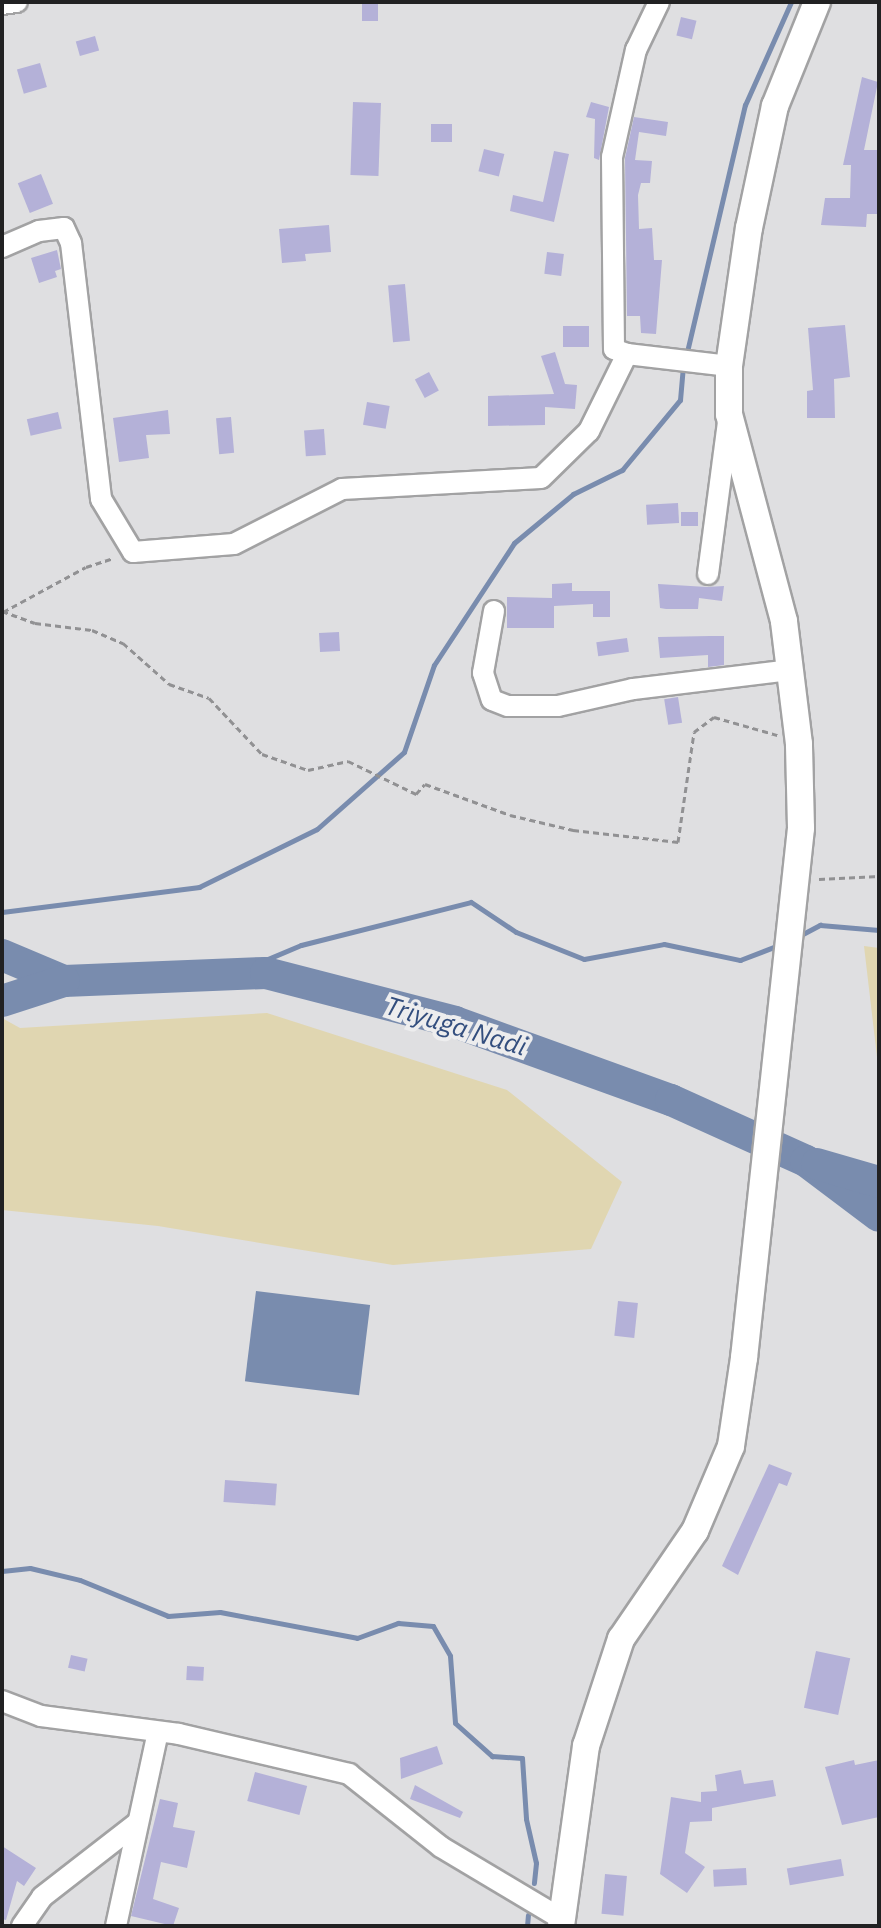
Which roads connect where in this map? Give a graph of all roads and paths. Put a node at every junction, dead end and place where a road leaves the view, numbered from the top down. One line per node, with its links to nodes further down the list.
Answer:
1 (17, 2): 4 (street)
2 (659, 2): 6 (street)
3 (817, 2): 7 (main road)
4 (2, 4)
5 (2, 247): 9 (street)
6 (627, 354): 7 (street); 9 (street)
7 (729, 366): 8 (main road)
8 (729, 414): 10 (street); 13 (main road)
9 (133, 552): 12 (path)
10 (708, 574)
11 (494, 611): 13 (street)
12 (2, 612): 14 (path)
13 (790, 670): 14 (main road)
14 (799, 744): 15 (main road)
15 (798, 876): 16 (path); 20 (main road)
16 (879, 876)
17 (2, 1701): 18 (street)
18 (158, 1732): 19 (street); 20 (street)
19 (137, 1823): 21 (street); 22 (street)
20 (562, 1923)
21 (22, 1926)
22 (116, 1926)

